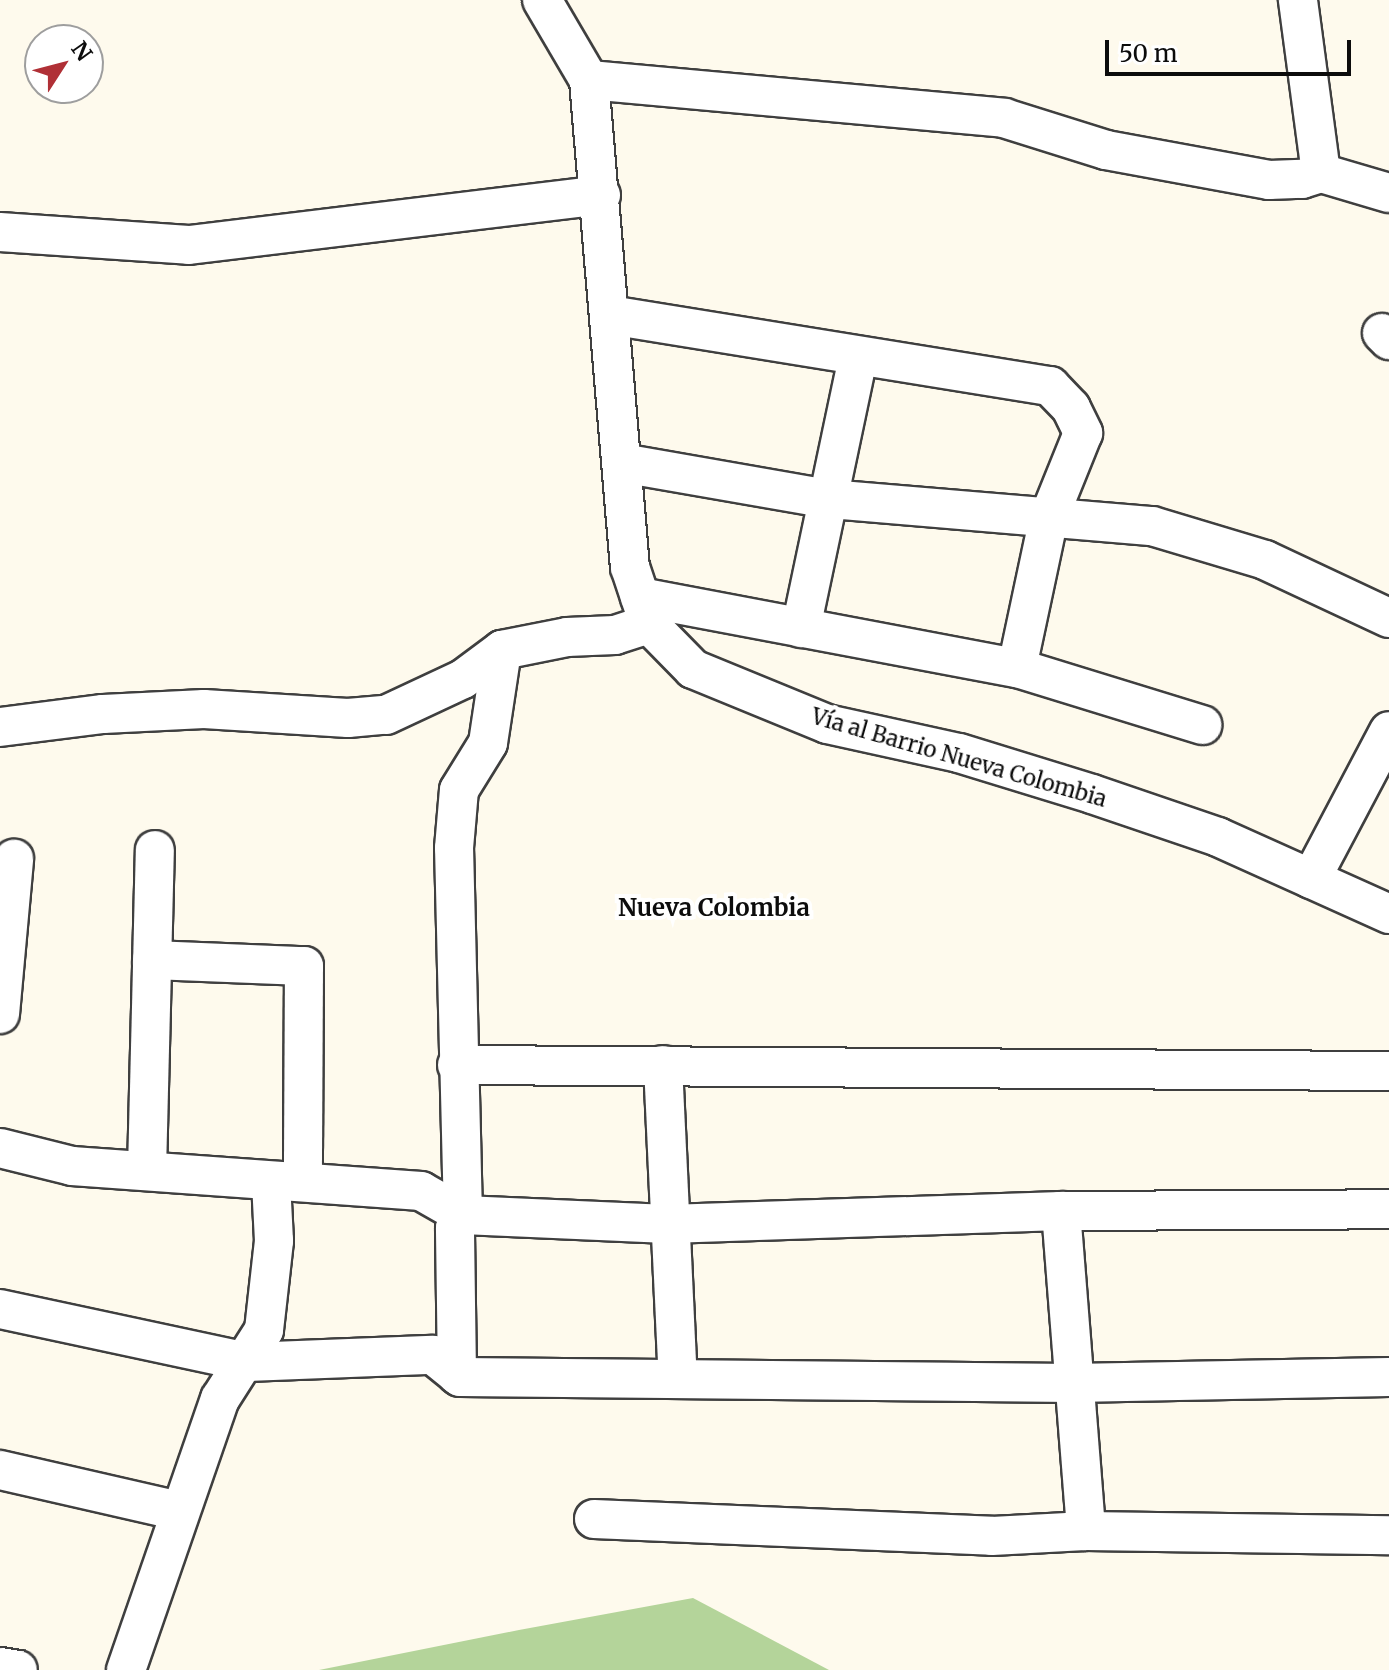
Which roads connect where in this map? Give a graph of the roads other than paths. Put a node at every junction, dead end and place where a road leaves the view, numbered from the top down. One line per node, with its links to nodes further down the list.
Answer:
1 (542, 0): 3 (street, Vía al Barrio Nueva Colombia)
2 (1298, 0): 4 (street)
3 (589, 80): 4 (street); 6 (street, Vía al Barrio Nueva Colombia)
4 (1321, 173): 5 (street)
5 (1389, 193)
6 (601, 195): 7 (street); 8 (street, Vía al Barrio Nueva Colombia)
7 (0, 232)
8 (610, 315): 9 (street); 10 (street, Vía al Barrio Nueva Colombia)
9 (858, 357): 11 (street); 12 (street)
10 (622, 463): 11 (street); 13 (street, Vía al Barrio Nueva Colombia)
11 (829, 499): 12 (street); 15 (street)
12 (1049, 517): 14 (street); 17 (street)
13 (644, 611): 15 (street); 16 (street); 23 (street, Vía al Barrio Nueva Colombia)
14 (1389, 618)
15 (801, 628): 17 (street)
16 (502, 650): 19 (street); 27 (street)
17 (1017, 668): 18 (street)
18 (1202, 725)
19 (0, 727)
20 (1389, 731): 23 (street)
21 (155, 850): 25 (street)
22 (14, 859): 26 (street)
23 (1311, 879): 24 (street, Vía al Barrio Nueva Colombia)
24 (1389, 914)
25 (152, 960): 31 (street); 32 (street)
26 (0, 1014)
27 (457, 1065): 28 (street); 35 (street)
28 (663, 1065): 29 (street); 36 (street)
29 (1389, 1071)
30 (0, 1148): 31 (street)
31 (147, 1171): 32 (street)
32 (287, 1182): 35 (street); 38 (street)
33 (1389, 1209): 34 (street)
34 (1061, 1211): 36 (street); 42 (street)
35 (463, 1215): 36 (street); 39 (street)
36 (668, 1224): 41 (street)
37 (0, 1309): 38 (street)
38 (247, 1362): 39 (street); 44 (street)
39 (457, 1375): 41 (street)
40 (1389, 1377): 42 (street)
41 (678, 1379): 42 (street)
42 (1073, 1383): 46 (street)
43 (0, 1470): 44 (street)
44 (179, 1511): 50 (street)
45 (594, 1519): 46 (street)
46 (1086, 1531): 47 (street)
47 (1389, 1535)
48 (0, 1667): 49 (street)
49 (18, 1670)
50 (126, 1670)

